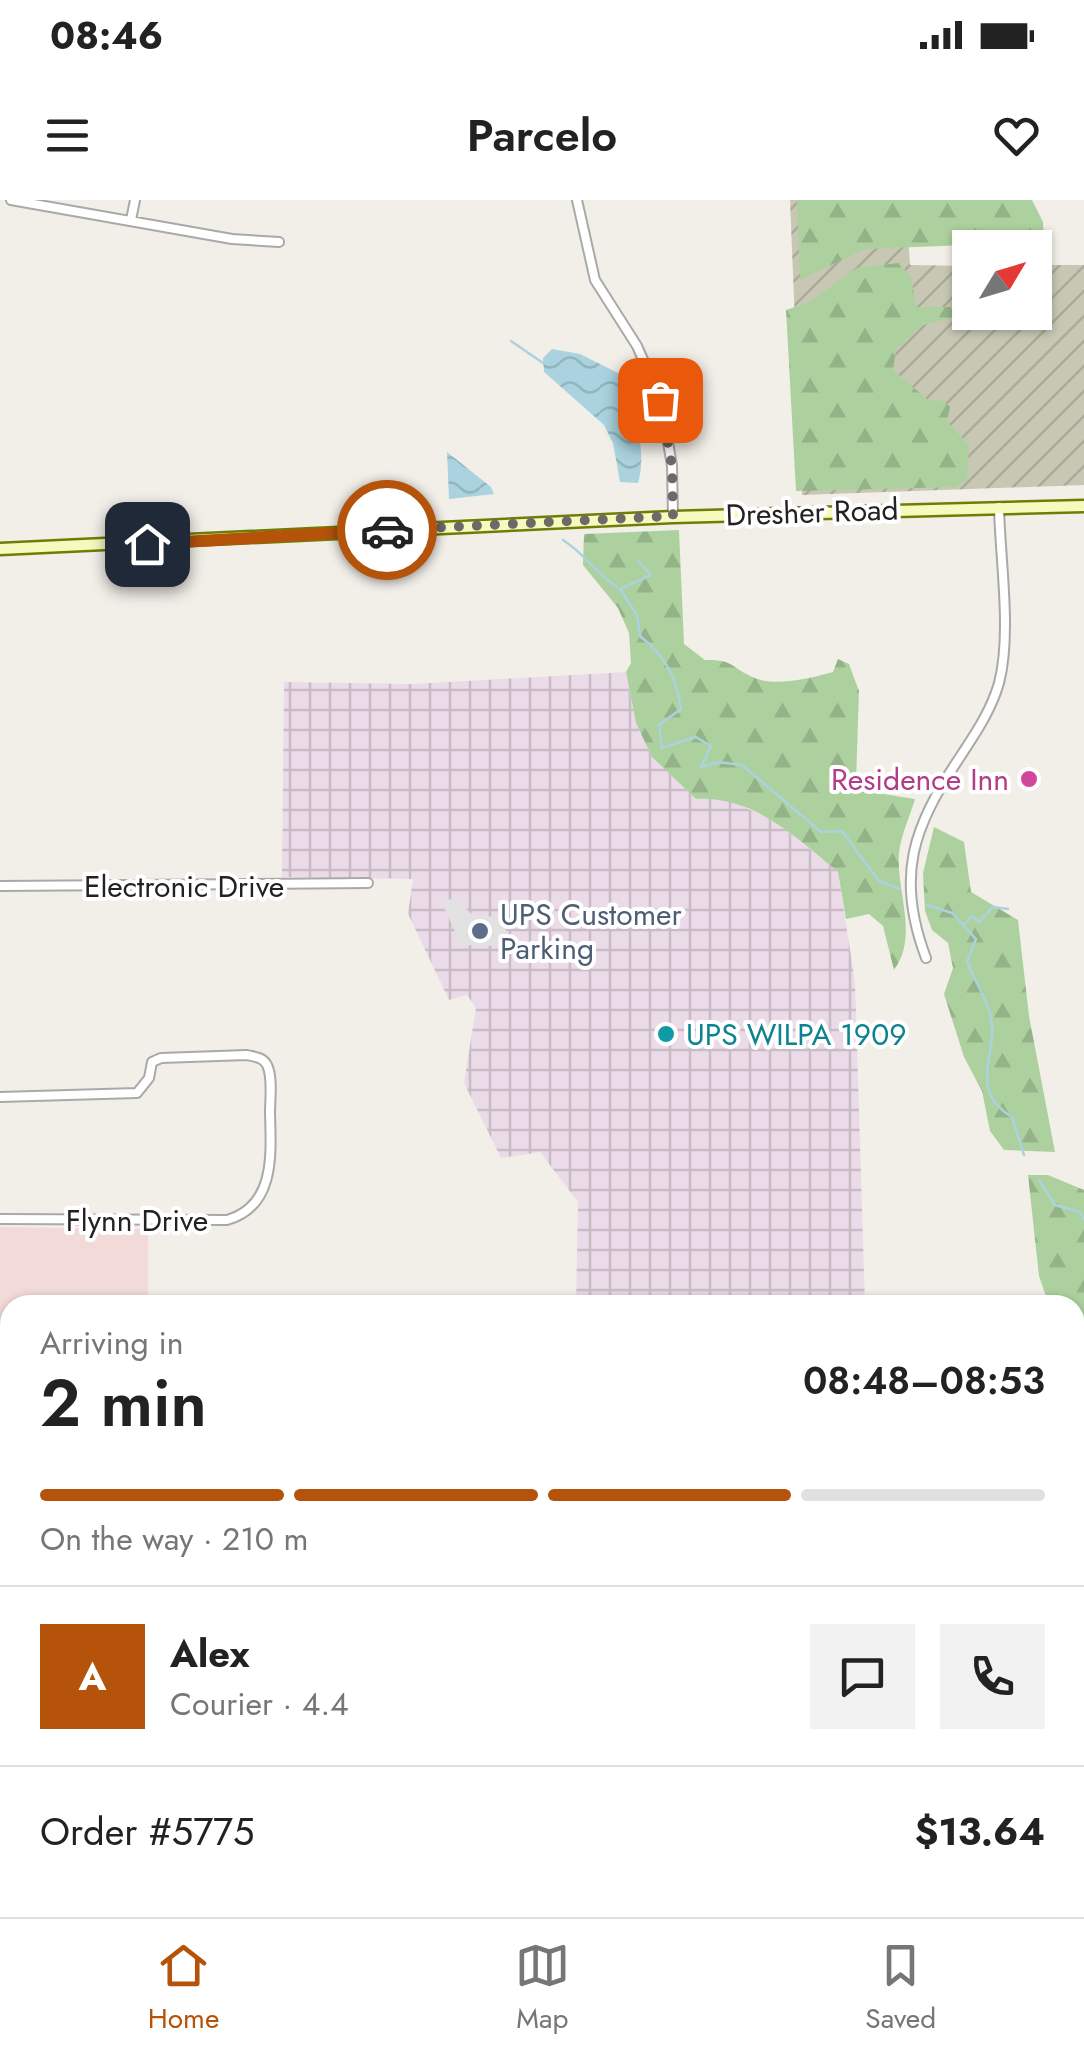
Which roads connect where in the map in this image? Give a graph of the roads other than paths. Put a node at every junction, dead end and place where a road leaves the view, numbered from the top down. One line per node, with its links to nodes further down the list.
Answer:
1 (10, 200): 4 (street)
2 (135, 200): 4 (street)
3 (577, 200): 8 (street)
4 (132, 220): 5 (street)
5 (278, 242)
6 (1084, 506): 7 (main road, Dresher Road)
7 (999, 507): 8 (main road, Dresher Road); 12 (street)
8 (673, 516): 9 (main road, Dresher Road)
9 (0, 549)
10 (368, 884): 11 (street, Electronic Drive)
11 (0, 886)
12 (926, 958)
13 (0, 1097): 14 (street, Flynn Drive)
14 (0, 1219)

